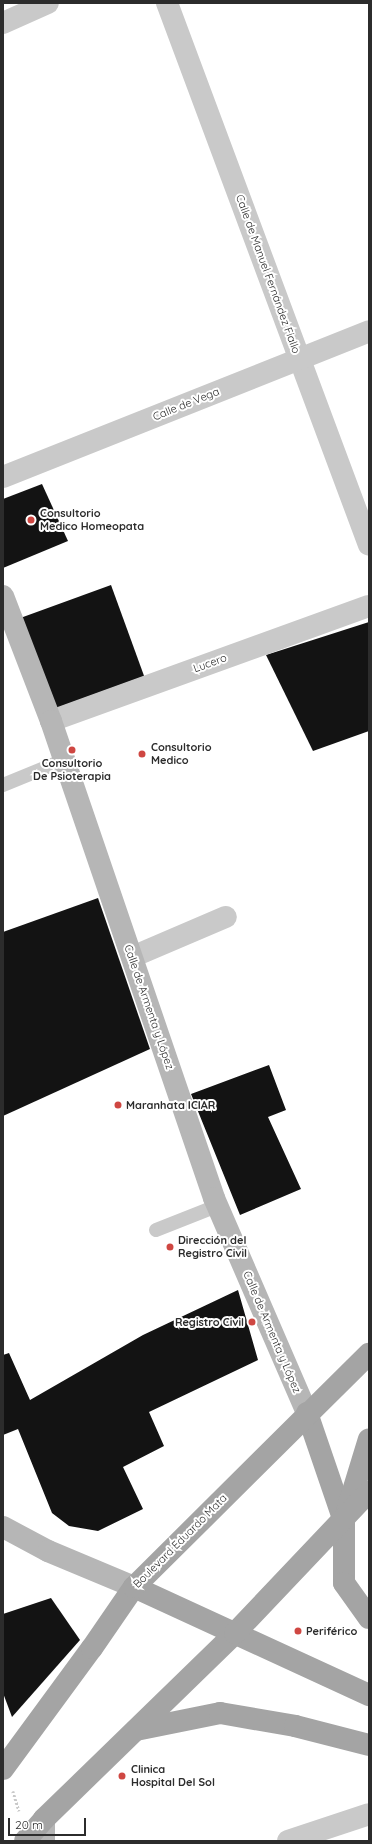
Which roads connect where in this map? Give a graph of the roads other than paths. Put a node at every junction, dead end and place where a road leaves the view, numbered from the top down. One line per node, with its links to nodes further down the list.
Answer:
1 (48, 3): 3 (street)
2 (168, 3): 5 (street, Calle de Manuel Fernández Fiallo)
3 (3, 23)
4 (369, 331): 5 (street, Calle de Vega)
5 (299, 360): 6 (street, Calle de Vega); 7 (street, Calle de Manuel Fernández Fiallo)
6 (3, 477)
7 (369, 545)
8 (3, 596): 10 (street, Calle de Armenta y López)
9 (369, 606): 10 (street, Lucero)
10 (51, 721): 11 (street, Calle de Armenta y López)
11 (64, 760): 12 (lane); 14 (street, Calle de Armenta y López)
12 (3, 785)
13 (226, 917): 14 (street)
14 (132, 957): 15 (street, Calle de Armenta y López)
15 (217, 1206): 16 (lane); 18 (street, Calle de Armenta y López)
16 (156, 1230)
17 (369, 1354): 18 (main road, Boulevard Eduardo Mata)
18 (307, 1413): 21 (main road); 23 (main road, Boulevard Eduardo Mata)
19 (369, 1439): 21 (main road)
20 (369, 1492): 21 (main road)
21 (344, 1521): 24 (main road); 25 (main road)
22 (3, 1527): 23 (street)
23 (134, 1587): 25 (main road); 29 (main road, Boulevard Eduardo Mata)
24 (369, 1618)
25 (235, 1632): 26 (main road); 27 (main road)
26 (369, 1695)
27 (136, 1730): 28 (main road); 31 (main road)
28 (369, 1745)
29 (7, 1778)
30 (369, 1814): 34 (street)
31 (44, 1819): 32 (main road); 33 (street)
32 (25, 1841)
33 (44, 1841)
34 (288, 1841)

